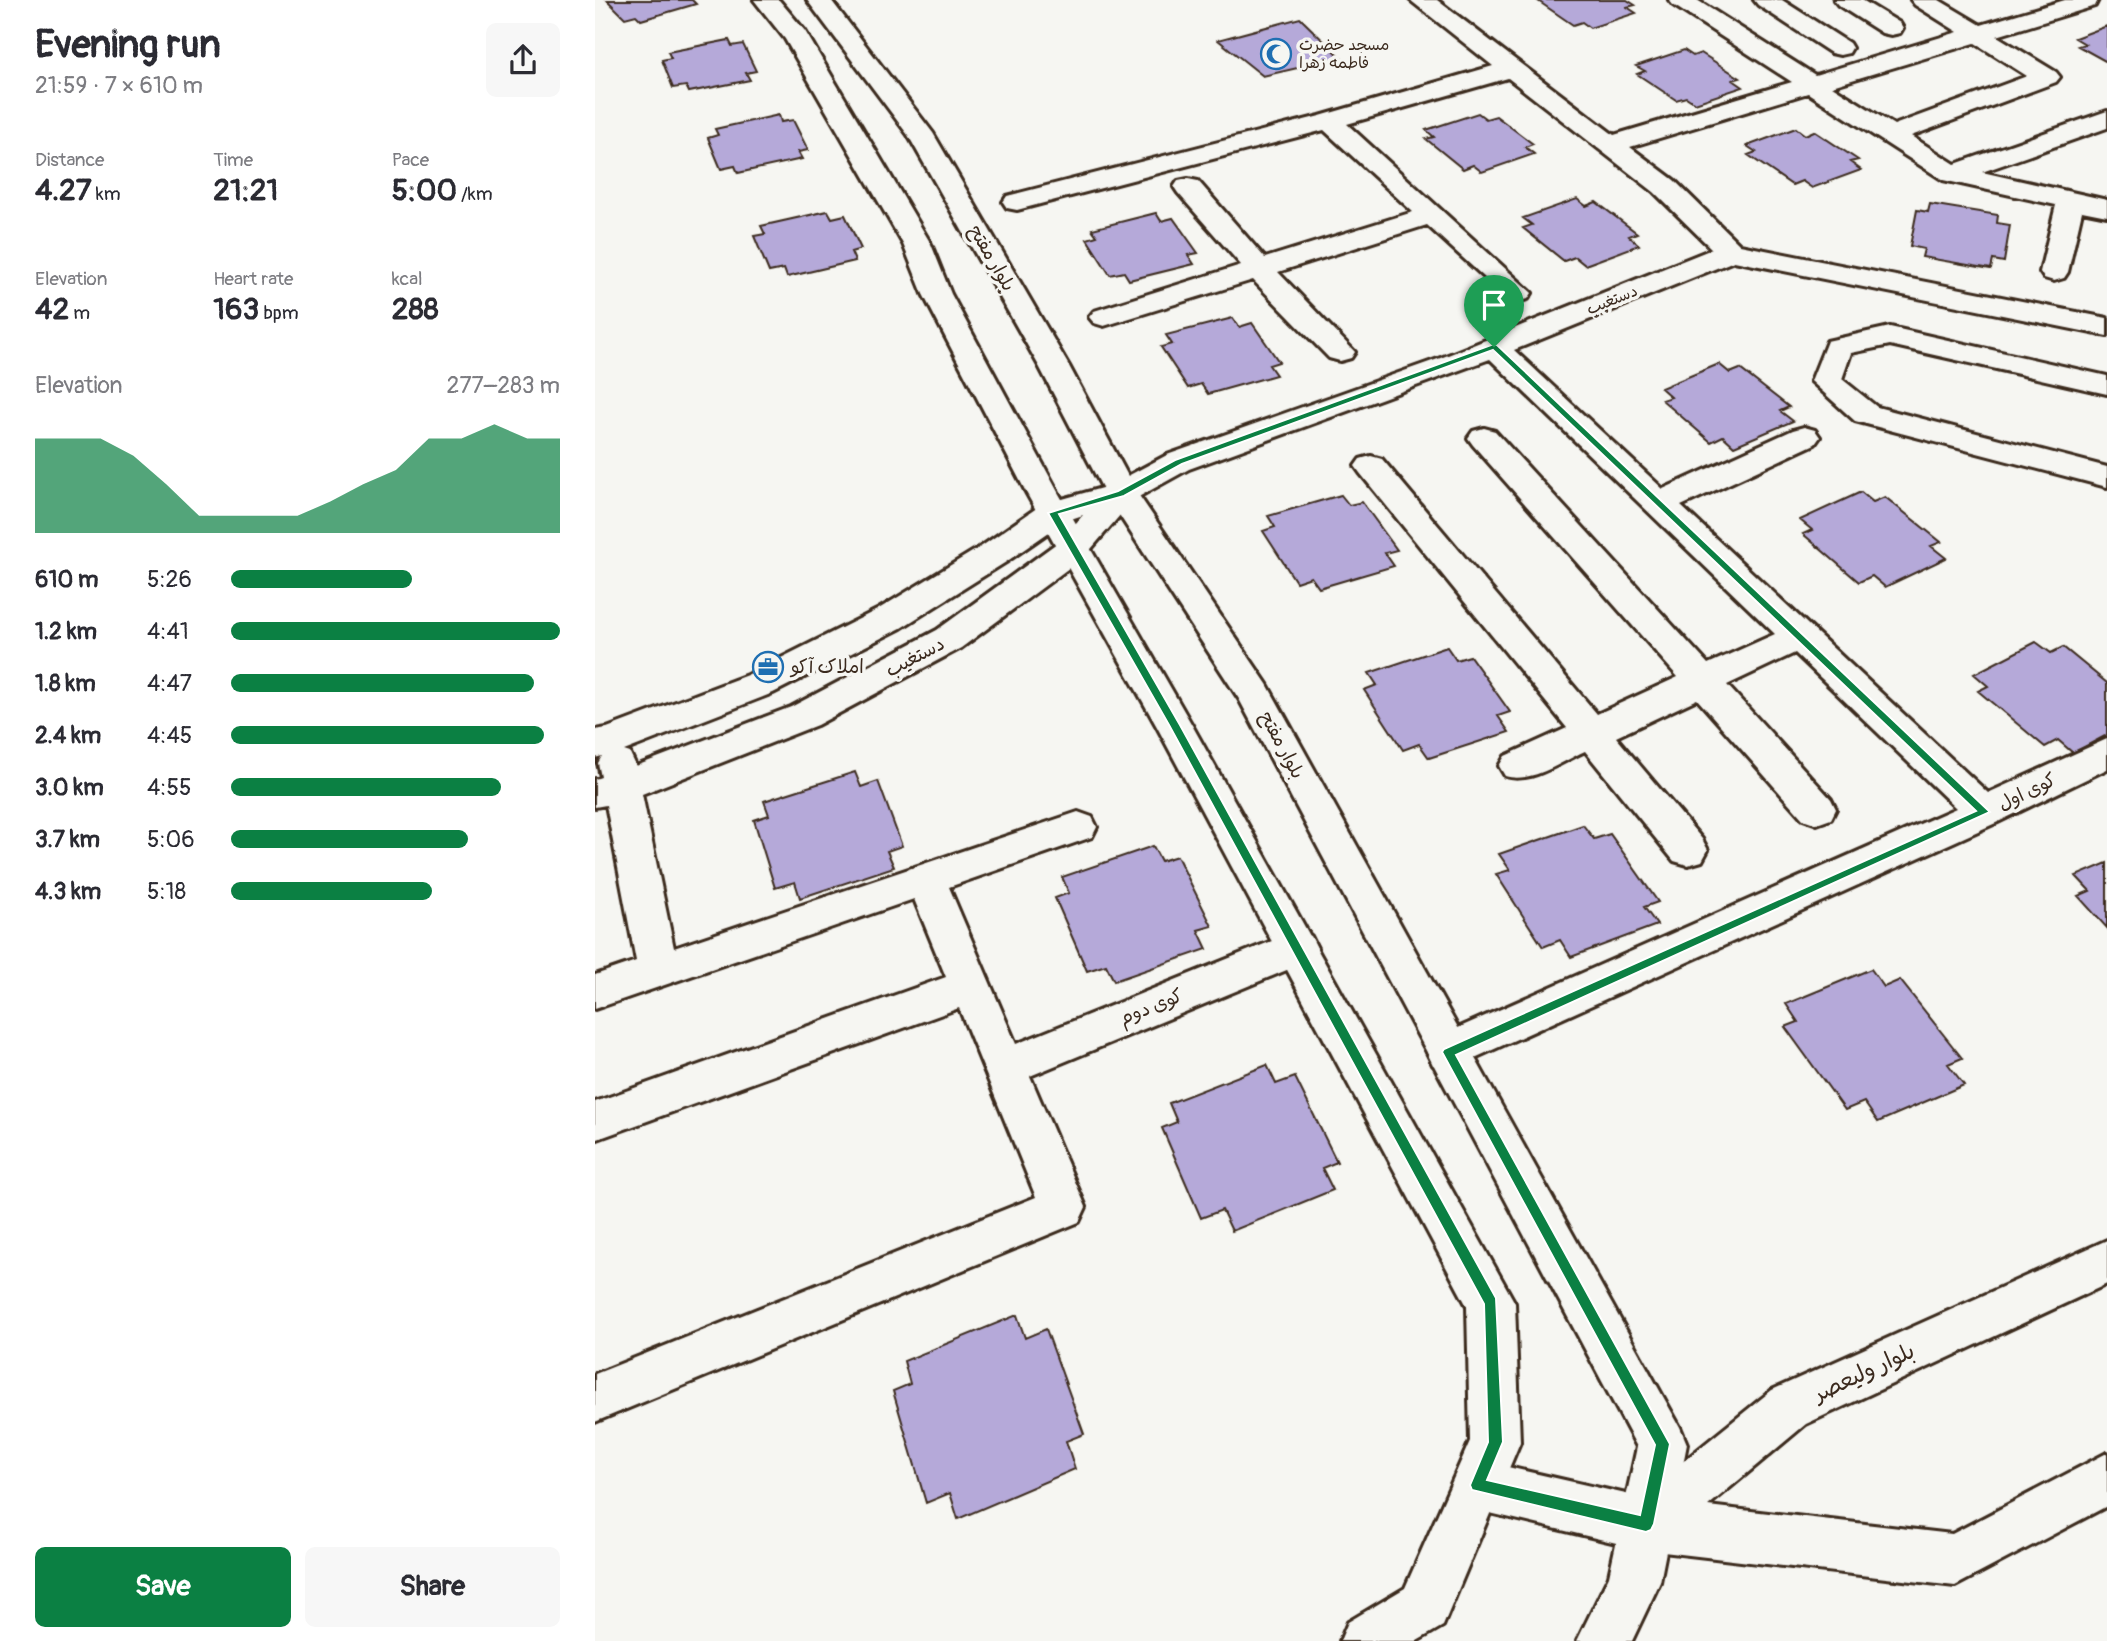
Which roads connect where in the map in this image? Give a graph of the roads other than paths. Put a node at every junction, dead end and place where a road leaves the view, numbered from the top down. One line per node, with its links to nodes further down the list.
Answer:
1 (766, 0): 43 (street)
2 (819, 0): 41 (street, بلوار مفتح)
3 (1422, 0): 14 (street)
4 (1681, 0): 10 (street)
5 (1749, 0): 10 (street)
6 (1766, 0): 13 (street)
7 (1846, 0): 11 (street)
8 (1923, 0): 12 (street)
9 (2087, 1): 12 (street)
10 (1703, 15): 15 (street)
11 (1891, 28)
12 (1978, 33): 15 (street); 18 (street)
13 (1840, 48)
14 (1511, 69): 17 (street); 19 (street)
15 (1809, 84): 18 (street); 19 (street)
16 (2107, 119): 20 (street)
17 (1329, 121): 23 (street); 25 (street)
18 (1891, 135): 20 (street)
19 (1609, 145): 26 (street)
20 (1952, 174): 22 (street)
21 (1188, 187): 27 (street)
22 (2071, 200): 24 (street); 28 (street)
23 (1017, 202)
24 (2107, 208)
25 (1432, 215): 27 (street); 29 (street)
26 (1731, 252): 30 (street); 33 (street, دستغیب)
27 (1259, 269): 31 (street); 34 (street)
28 (2054, 272)
29 (1518, 293)
30 (2022, 310): 32 (street); 35 (street)
31 (1104, 317)
32 (2107, 327)
33 (1494, 347): 41 (street, دستغیب); 42 (street)
34 (1340, 352)
35 (2013, 362): 36 (street); 40 (street)
36 (2107, 385)
37 (1804, 437): 42 (street)
38 (1484, 438): 46 (street)
39 (1371, 466): 47 (street)
40 (2107, 478)
41 (1121, 493): 43 (street, دستغیب); 44 (street, دستغیب); 61 (street, بلوار مفتح)
42 (1659, 503): 45 (street)
43 (1053, 513): 44 (street); 48 (street, دستغیب)
44 (1073, 548): 51 (street, دستغیب); 57 (street)
45 (1800, 637): 46 (street); 53 (street)
46 (1702, 682): 47 (street); 52 (street)
47 (1593, 732): 50 (street); 55 (street)
48 (603, 743): 51 (street)
49 (2107, 753): 53 (street, کوی اول)
50 (1518, 766)
51 (608, 790): 58 (street)
52 (1817, 809)
53 (1984, 812): 61 (street, کوی اول)
54 (1078, 828): 56 (street)
55 (1688, 850)
56 (926, 880): 58 (street); 59 (street)
57 (1297, 948): 62 (street, کوی دوم); 67 (street)
58 (659, 971): 60 (street)
59 (971, 986): 62 (street); 63 (street)
60 (595, 992)
61 (1448, 1052): 68 (street, بلوار مفتح)
62 (1005, 1067): 65 (street)
63 (595, 1121)
64 (2107, 1261): 68 (street, بلوار ولیعصر)
65 (595, 1398)
66 (2107, 1478): 68 (street)
67 (1477, 1485): 68 (street); 69 (street)
68 (1646, 1524): 70 (street)
69 (1367, 1641)
70 (1604, 1641)

